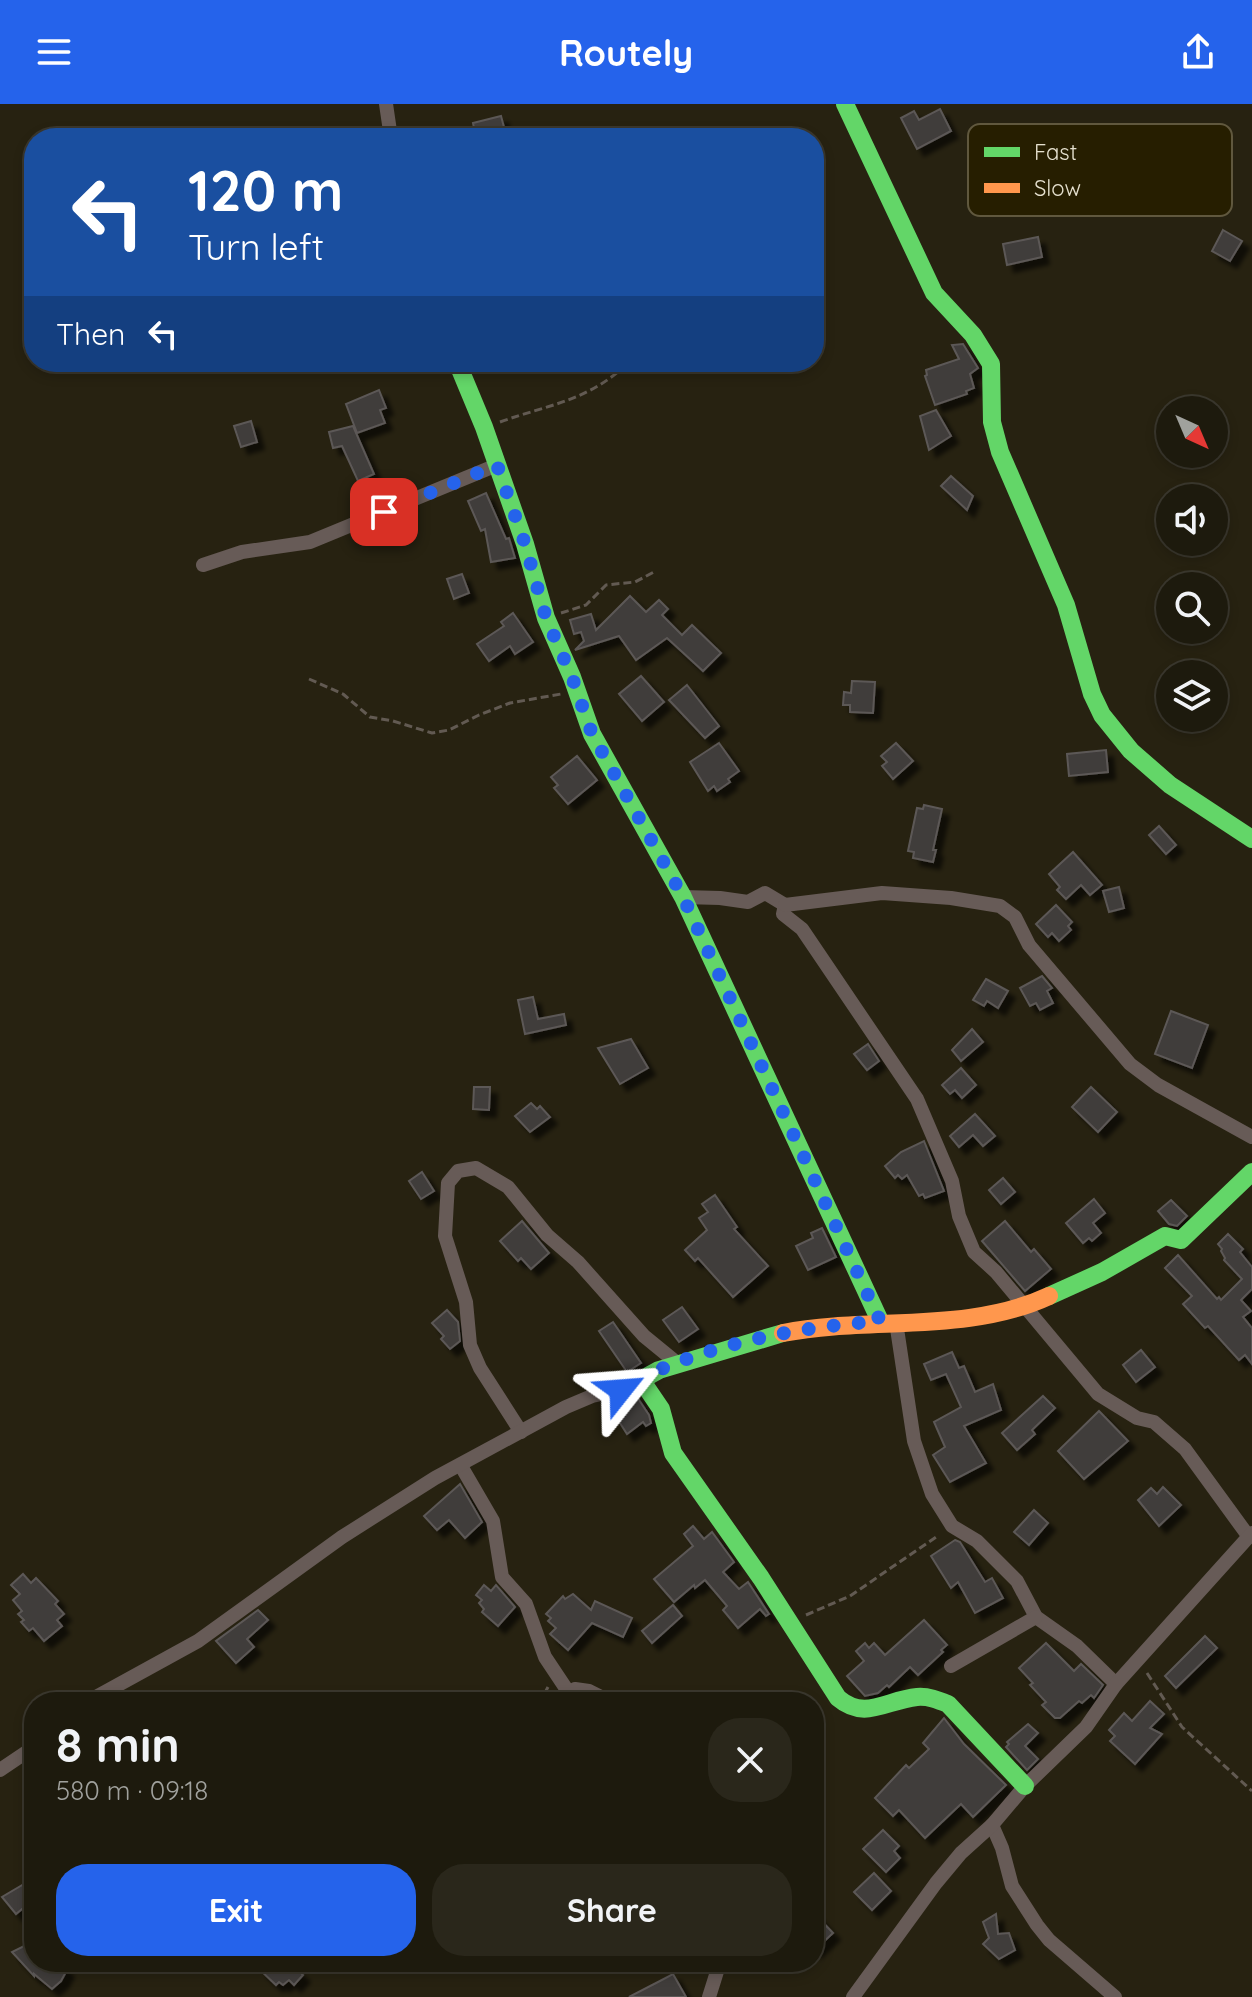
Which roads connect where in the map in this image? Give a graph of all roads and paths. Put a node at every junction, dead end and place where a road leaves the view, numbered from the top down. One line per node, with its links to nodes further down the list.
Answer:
1 (386, 104): 3 (street)
2 (845, 104): 13 (street)
3 (390, 128)
4 (461, 372): 6 (street)
5 (616, 372): 6 (path)
6 (484, 427): 7 (street)
7 (497, 465): 8 (street); 10 (street)
8 (203, 565)
9 (654, 572): 10 (path)
10 (546, 618): 12 (street)
11 (309, 679): 12 (path)
12 (577, 693): 14 (street)
13 (1252, 839)
14 (683, 897): 15 (street); 19 (street)
15 (785, 905): 16 (street); 18 (street)
16 (1252, 1137)
17 (1252, 1172): 18 (street)
18 (1026, 1307): 19 (street); 25 (street)
19 (888, 1321): 20 (street); 24 (street)
20 (677, 1363): 21 (street); 22 (street)
21 (646, 1378): 22 (street); 27 (street)
22 (521, 1432): 23 (street)
23 (461, 1466): 31 (street); 32 (street)
24 (952, 1526): 26 (street); 27 (path)
25 (1251, 1535): 28 (street)
26 (1036, 1617): 29 (street); 30 (street)
27 (791, 1622): 35 (street)
28 (1139, 1659): 30 (street); 36 (path)
29 (951, 1666)
30 (1116, 1684): 35 (street)
31 (106, 1692)
32 (568, 1692)
33 (24, 1754): 34 (street)
34 (0, 1770)
35 (1025, 1786): 37 (street)
36 (1252, 1791)
37 (992, 1825): 40 (street); 41 (street)
38 (717, 1972): 39 (street)
39 (709, 1997)
40 (853, 1997)
41 (1115, 1997)

